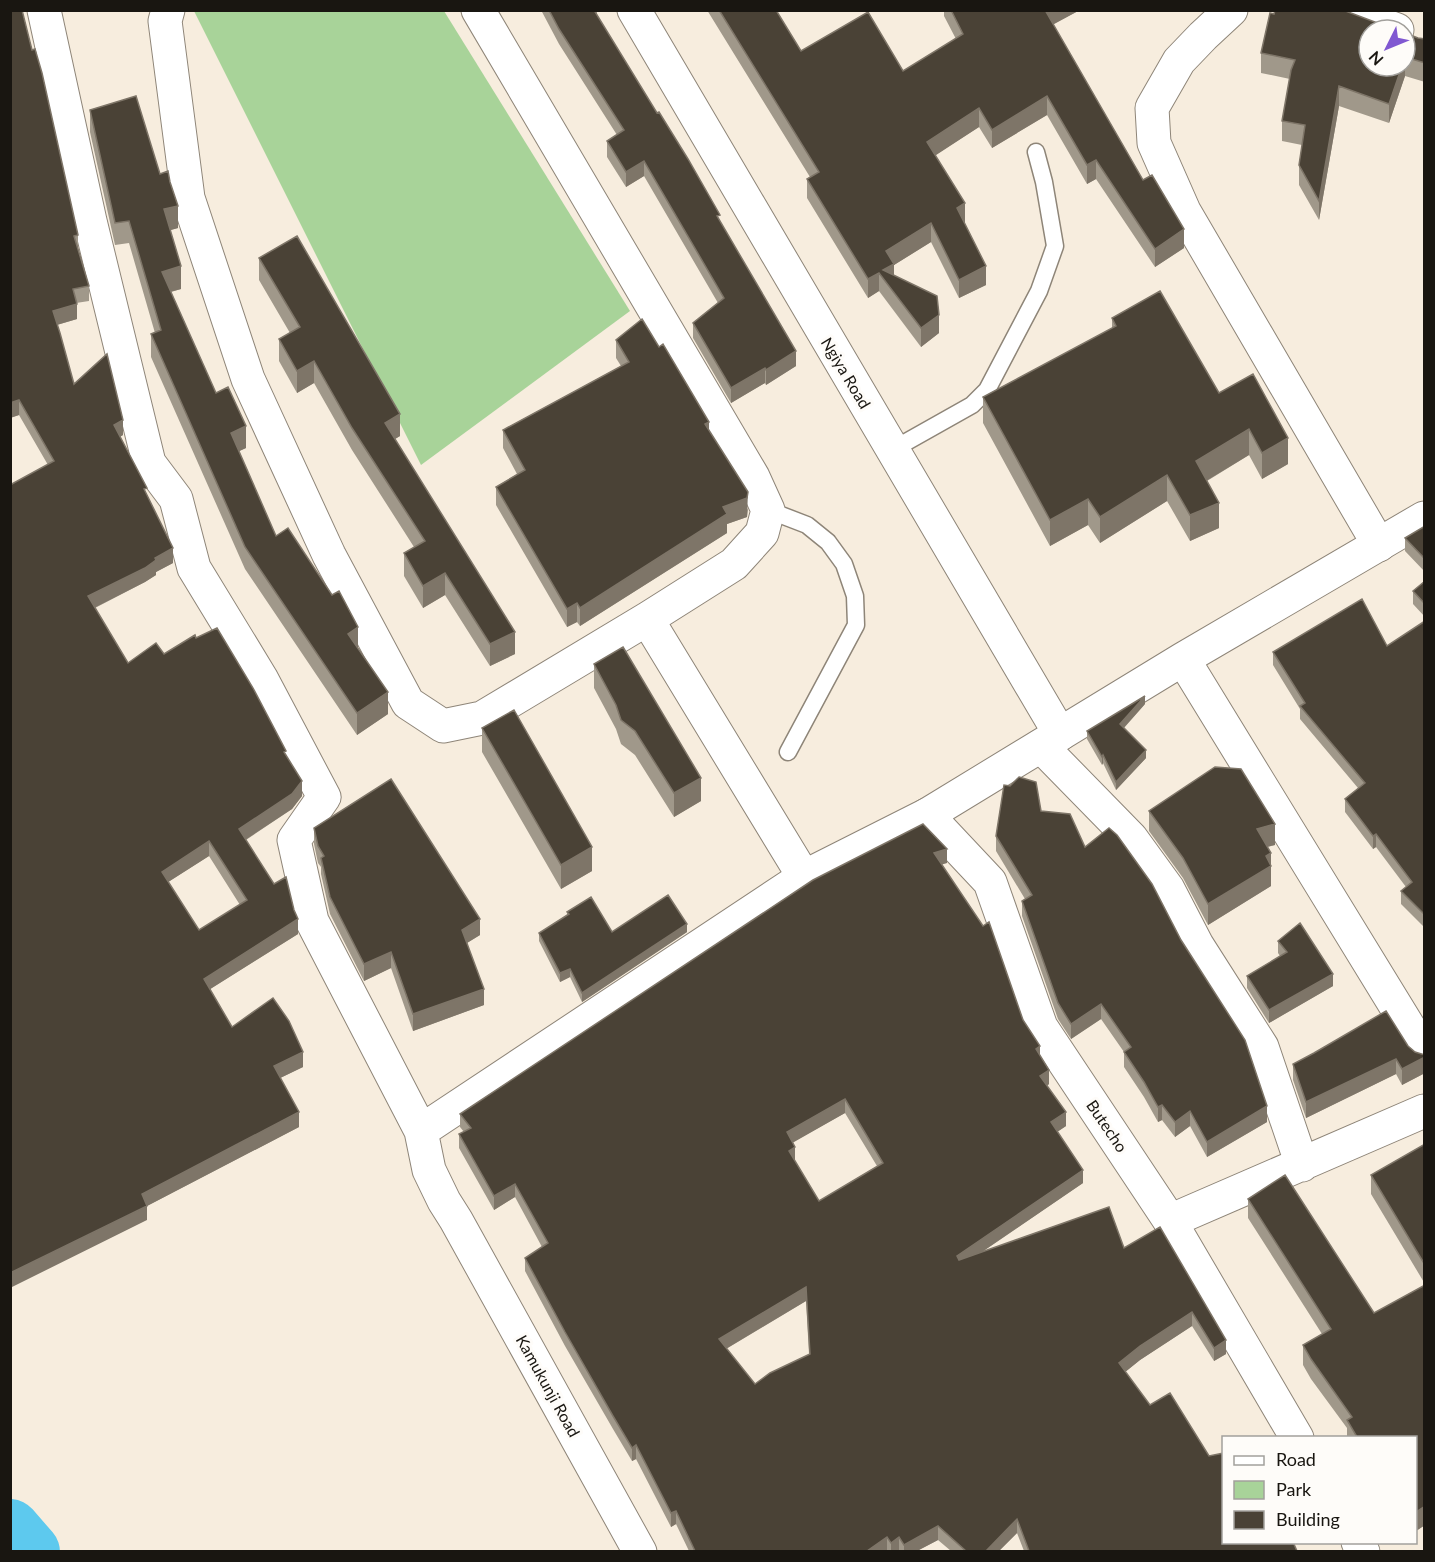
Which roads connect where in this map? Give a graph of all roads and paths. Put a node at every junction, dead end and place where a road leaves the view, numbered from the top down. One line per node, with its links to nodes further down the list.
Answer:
1 (45, 10): 21 (street, Kamukunji Road)
2 (168, 10): 13 (street)
3 (478, 10): 10 (street)
4 (634, 10): 9 (street, Ngiya Road)
5 (1231, 10): 12 (street)
6 (1343, 10): 7 (street)
7 (1365, 18)
8 (1036, 152): 9 (lane)
9 (892, 450): 15 (street, Ngiya Road)
10 (768, 510): 13 (street); 16 (lane)
11 (1425, 518): 12 (street)
12 (1379, 545): 14 (street)
13 (647, 619): 18 (street)
14 (1183, 658): 15 (street); 19 (street)
15 (1050, 740): 17 (street); 22 (street, Ngiya Road)
16 (788, 752)
17 (927, 815): 18 (street); 23 (street, Butecho)
18 (804, 877): 21 (street)
19 (1425, 1052)
20 (1425, 1111): 22 (street)
21 (421, 1131): 25 (street, Kamukunji Road)
22 (1302, 1165): 23 (street)
23 (1170, 1221): 24 (street, Butecho)
24 (1296, 1436)
25 (640, 1551)

